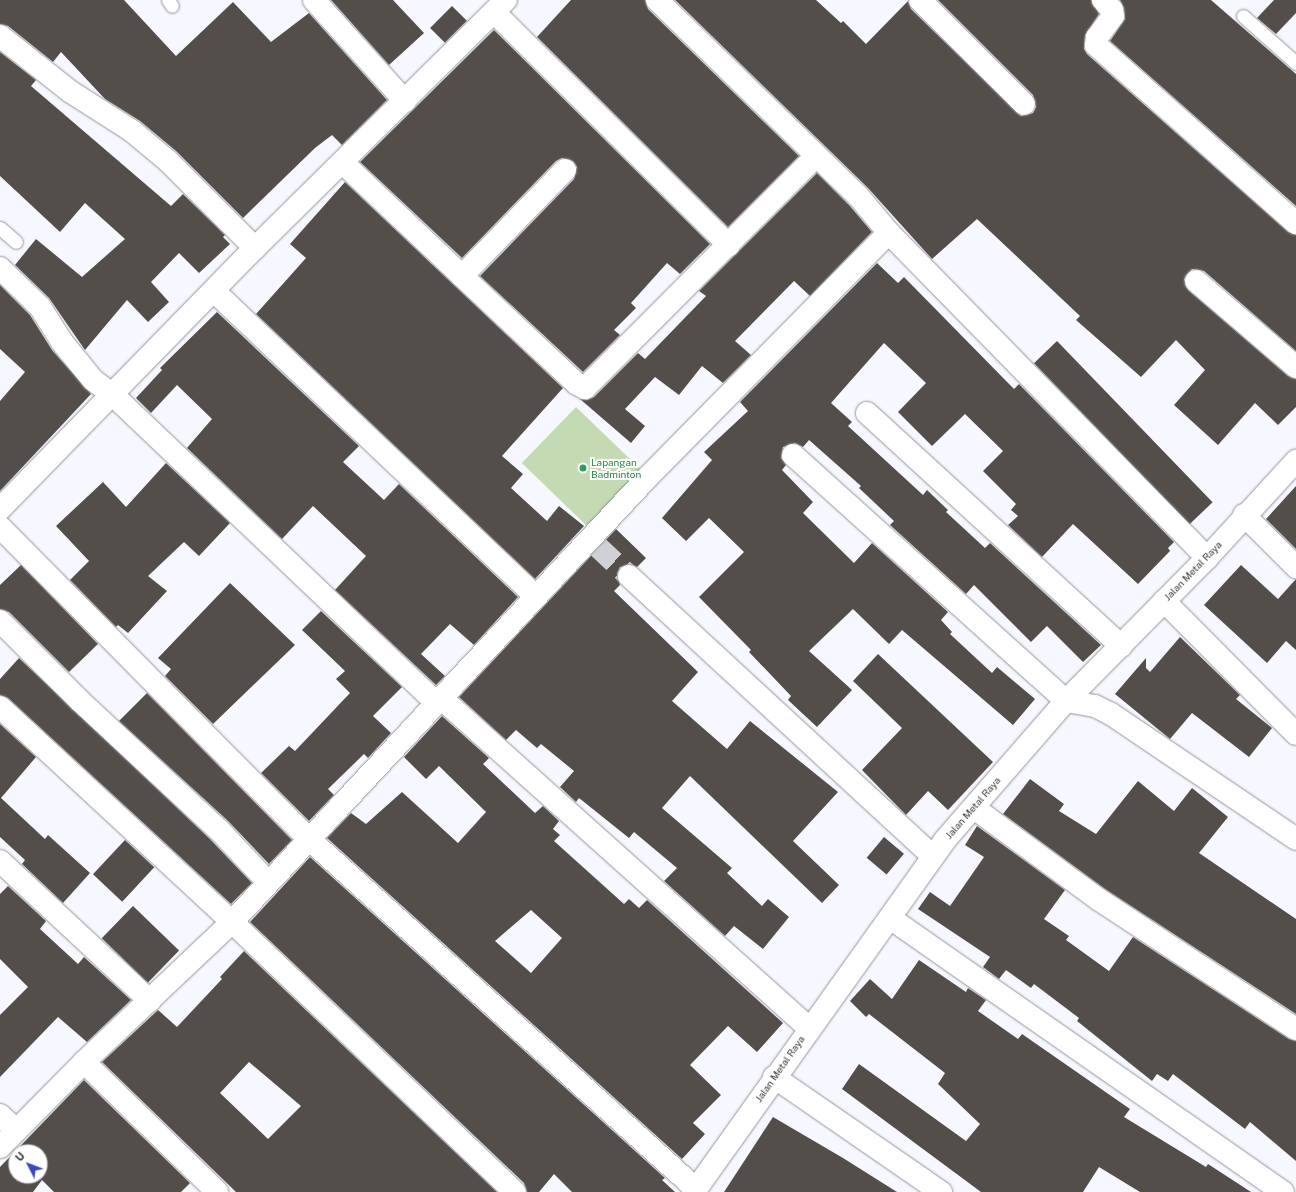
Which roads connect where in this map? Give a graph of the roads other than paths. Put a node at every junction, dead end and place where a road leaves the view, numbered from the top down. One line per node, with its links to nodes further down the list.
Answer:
1 (314, 0): 9 (street)
2 (657, 0): 11 (street)
3 (920, 0): 10 (street)
4 (1103, 0): 14 (street)
5 (500, 6): 9 (street); 18 (street)
6 (1243, 16): 8 (lane)
7 (0, 36): 19 (street)
8 (1296, 63)
9 (405, 101): 12 (street)
10 (1024, 104)
11 (816, 156): 16 (street); 18 (street)
12 (343, 163): 19 (street); 21 (street)
13 (565, 170): 21 (street)
14 (1296, 224)
15 (0, 228): 17 (lane)
16 (889, 233): 32 (street); 35 (street)
17 (16, 242)
18 (729, 244): 21 (street)
19 (255, 248): 23 (street)
20 (0, 268): 25 (street)
21 (462, 276)
22 (1196, 281): 24 (street)
23 (215, 292): 25 (street); 35 (street)
24 (1296, 367)
25 (113, 396): 29 (street); 39 (street)
26 (867, 413): 38 (street)
27 (793, 455): 40 (street)
28 (1296, 461): 30 (street, Jalan Metal Raya)
29 (0, 509)
30 (1244, 515): 32 (street, Jalan Metal Raya); 33 (street)
31 (0, 527): 44 (street)
32 (1207, 558): 36 (street, Jalan Metal Raya)
33 (1296, 567)
34 (629, 576): 46 (street)
35 (535, 596): 39 (street)
36 (1164, 601): 38 (street, Jalan Metal Raya); 42 (street)
37 (0, 621): 48 (street)
38 (1120, 646): 40 (street, Jalan Metal Raya)
39 (438, 700): 44 (street); 52 (street)
40 (1066, 701): 43 (street, Jalan Metal Raya); 45 (street)
41 (0, 707): 50 (street)
42 (1296, 734)
43 (974, 808): 46 (street, Jalan Metal Raya); 53 (street)
44 (308, 838): 48 (street); 59 (street)
45 (1296, 839)
46 (933, 857): 49 (street, Jalan Metal Raya)
47 (0, 861): 51 (street)
48 (268, 882): 50 (street)
49 (890, 918): 52 (street, Jalan Metal Raya); 63 (street)
50 (232, 922): 51 (street); 61 (street)
51 (150, 1001): 54 (street)
52 (809, 1028): 55 (street, Jalan Metal Raya)
53 (1296, 1029)
54 (84, 1062): 57 (street); 60 (street)
55 (774, 1077): 59 (street, Jalan Metal Raya); 62 (street)
56 (0, 1115): 57 (street)
57 (16, 1130): 58 (street)
58 (0, 1147)
59 (695, 1190)
60 (217, 1192)
61 (515, 1192)
62 (941, 1192)
63 (1283, 1192)

